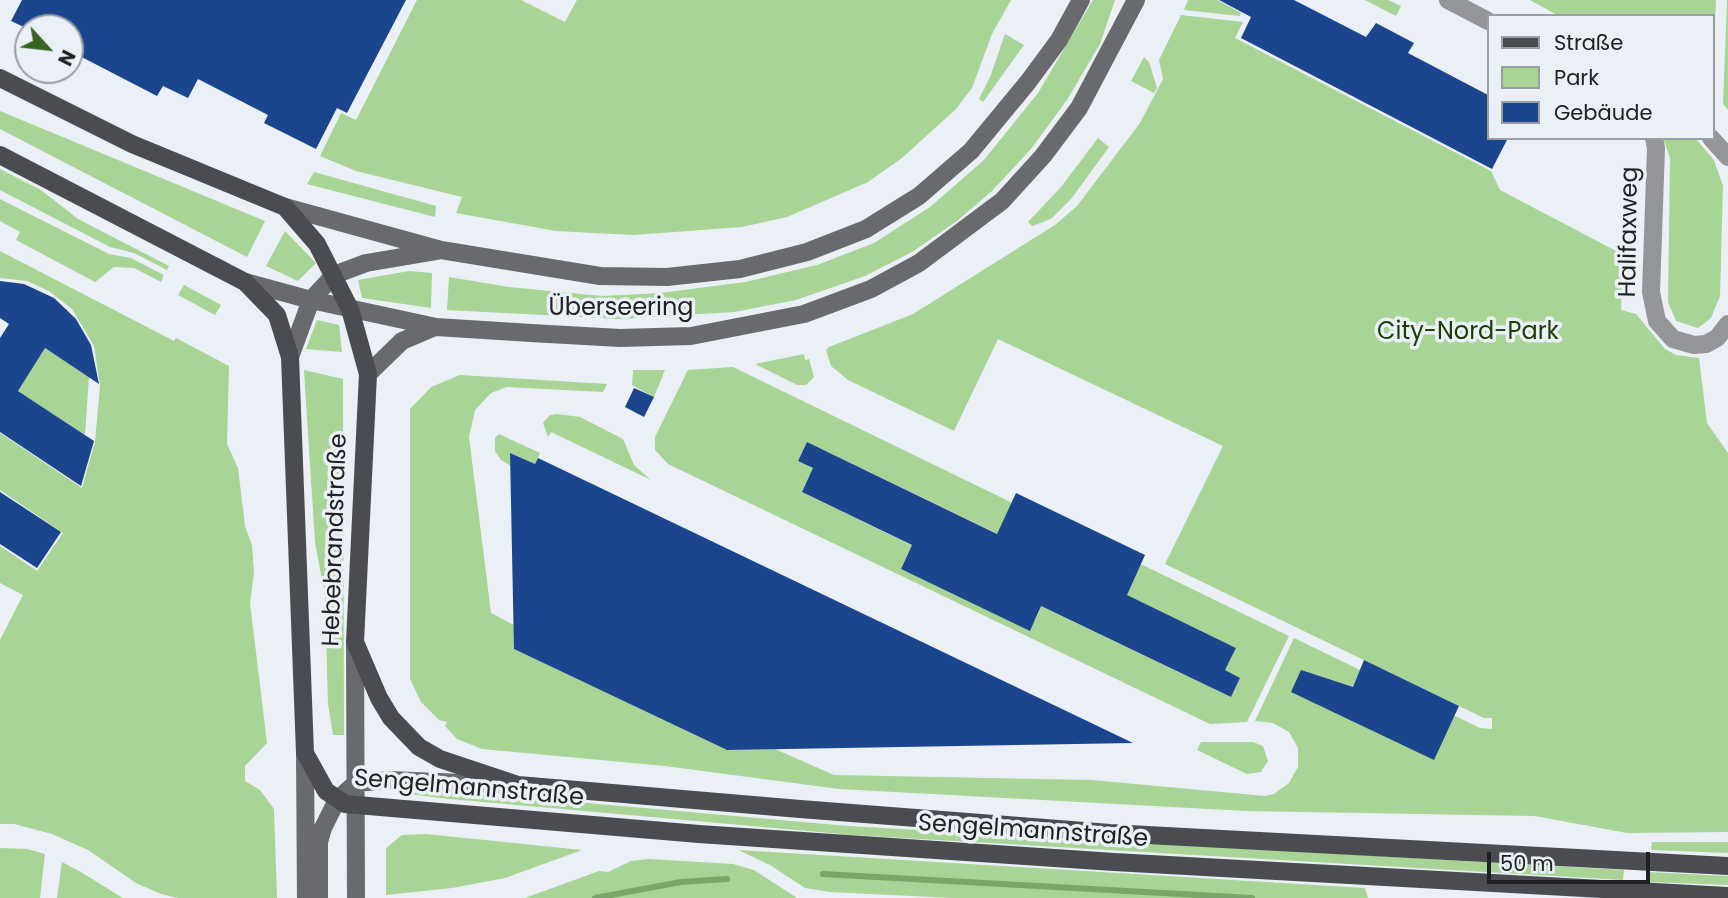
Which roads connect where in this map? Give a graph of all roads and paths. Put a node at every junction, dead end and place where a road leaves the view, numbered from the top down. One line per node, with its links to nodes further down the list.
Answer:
1 (1081, 0): 11 (street, Überseering)
2 (1136, 0): 17 (street, Überseering)
3 (1448, 0): 4 (street)
4 (1486, 21)
5 (0, 78): 10 (main road, Überseering)
6 (1654, 140): 16 (street, Halifaxweg)
7 (1713, 140): 9 (street)
8 (0, 155): 13 (main road, Überseering)
9 (1728, 157)
10 (285, 207): 11 (street, Überseering); 12 (main road, Hebebrandstraße)
11 (441, 250): 12 (street)
12 (334, 275): 14 (street); 15 (main road, Hebebrandstraße)
13 (245, 282): 14 (street, Überseering); 18 (main road, Hebebrandstraße)
14 (312, 300): 15 (street, Überseering); 18 (street)
15 (349, 309): 17 (street, Überseering); 19 (main road, Hebebrandstraße)
16 (1728, 324)
17 (436, 327): 19 (street)
18 (290, 357): 21 (main road, Hebebrandstraße)
19 (368, 374): 20 (main road, Hebebrandstraße)
20 (355, 642): 22 (street, Hebebrandstraße); 23 (main road, Sengelmannstraße)
21 (304, 753): 24 (main road, Sengelmannstraße); 26 (street, Hebebrandstraße)
22 (356, 783): 23 (street, Sengelmannstraße); 24 (street, Sengelmannstraße); 25 (street, Hebebrandstraße)
23 (518, 785): 27 (main road, Sengelmannstraße)
24 (337, 800): 25 (main road, Sengelmannstraße); 26 (street, Sengelmannstraße)
25 (355, 806): 28 (main road, Sengelmannstraße); 31 (street, Hebebrandstraße)
26 (312, 841): 29 (street, Hebebrandstraße); 30 (street, Hebebrandstraße)
27 (1728, 866)
28 (1728, 896)
29 (306, 898)
30 (319, 898)
31 (356, 898)

